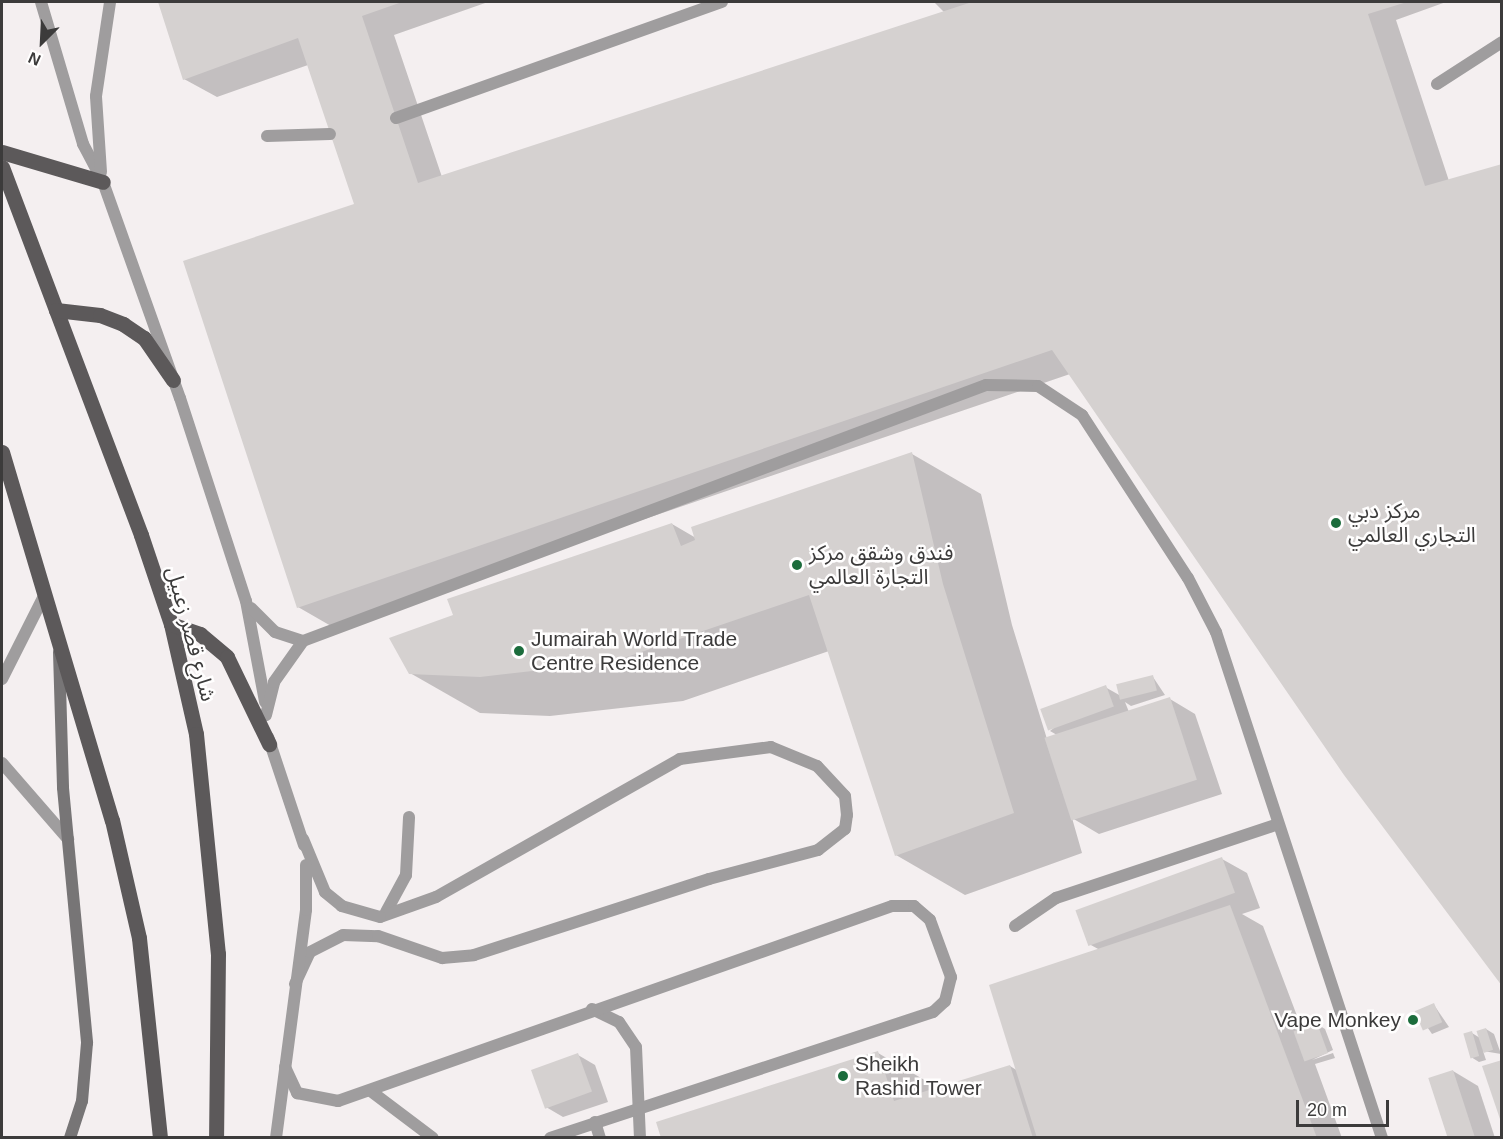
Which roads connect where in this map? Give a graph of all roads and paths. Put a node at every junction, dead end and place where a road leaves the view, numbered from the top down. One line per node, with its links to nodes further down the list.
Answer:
1 (41, 2): 11 (lane)
2 (110, 2): 11 (lane)
3 (722, 2): 6 (lane)
4 (1502, 42): 5 (lane)
5 (1437, 84)
6 (396, 118)
7 (330, 134): 8 (lane)
8 (267, 136)
9 (2, 152): 11 (main road)
10 (2, 167): 12 (main road, شارع قصر زعبيل)
11 (103, 182): 13 (lane)
12 (56, 310): 13 (main road); 17 (main road, شارع قصر زعبيل)
13 (173, 380): 16 (lane)
14 (2, 452): 15 (main road)
15 (45, 594): 18 (main road); 20 (lane)
16 (246, 601): 19 (lane); 21 (lane)
17 (171, 624): 22 (main road); 38 (main road, شارع قصر زعبيل)
18 (59, 636): 26 (main road); 37 (main road)
19 (303, 641): 21 (lane); 25 (lane)
20 (2, 679)
21 (266, 715): 22 (lane)
22 (269, 744): 27 (lane)
23 (2, 763): 26 (lane)
24 (409, 817): 28 (lane)
25 (1275, 825): 29 (lane); 44 (lane)
26 (68, 839): 36 (main road)
27 (303, 839): 28 (lane); 30 (lane)
28 (380, 917): 30 (lane)
29 (1015, 926)
30 (294, 984): 32 (lane)
31 (592, 1009): 33 (lane); 34 (lane); 34 (lane)
32 (285, 1068): 33 (lane); 39 (lane)
33 (372, 1092): 40 (lane)
34 (635, 1109): 35 (lane); 43 (lane)
35 (595, 1122): 41 (lane); 42 (lane)
36 (70, 1137)
37 (160, 1137)
38 (216, 1137)
39 (276, 1137)
40 (433, 1137)
41 (550, 1137)
42 (600, 1137)
43 (640, 1137)
44 (1382, 1137)

